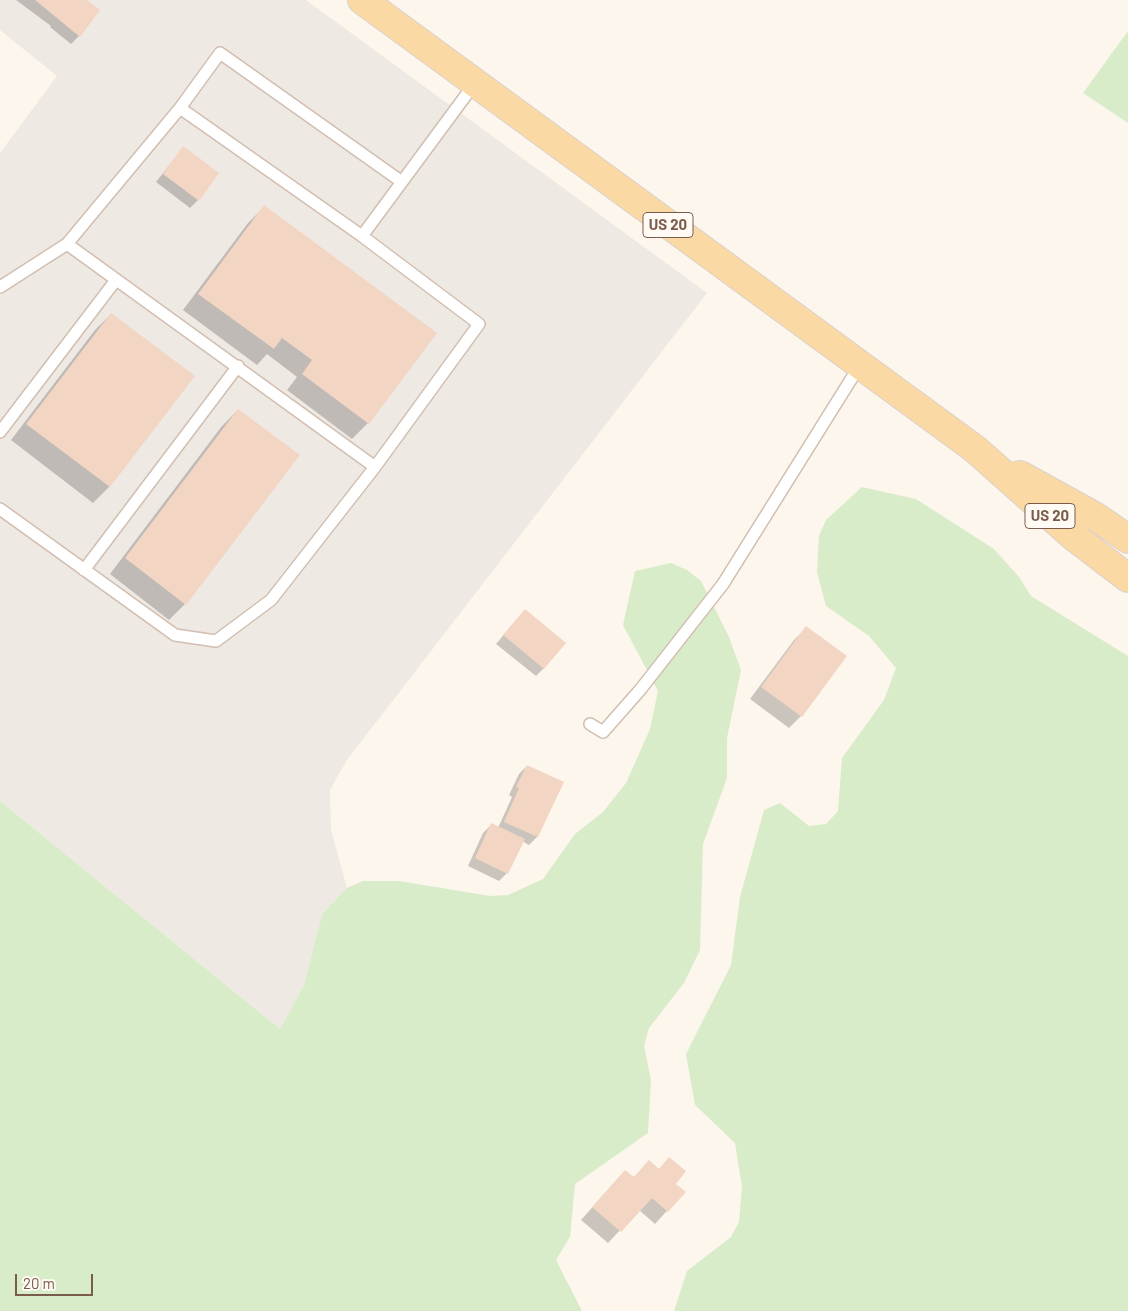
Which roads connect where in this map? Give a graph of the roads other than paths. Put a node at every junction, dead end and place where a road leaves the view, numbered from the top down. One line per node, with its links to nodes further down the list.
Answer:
1 (362, 0): 2 (main road, US 20)
2 (476, 83): 4 (lane); 9 (main road, US 20)
3 (180, 108): 4 (lane); 5 (lane); 6 (lane)
4 (402, 182): 5 (lane)
5 (362, 236): 13 (lane)
6 (67, 244): 7 (lane); 8 (lane)
7 (116, 280): 10 (lane); 11 (lane)
8 (0, 287)
9 (860, 365): 12 (main road, US 20); 18 (lane)
10 (238, 366): 13 (lane); 16 (lane)
11 (0, 432)
12 (975, 449): 15 (main road, US 20); 17 (main road, US 20)
13 (376, 467): 16 (lane)
14 (0, 509): 16 (lane)
15 (1128, 540)
16 (84, 570)
17 (1128, 578)
18 (590, 724)

